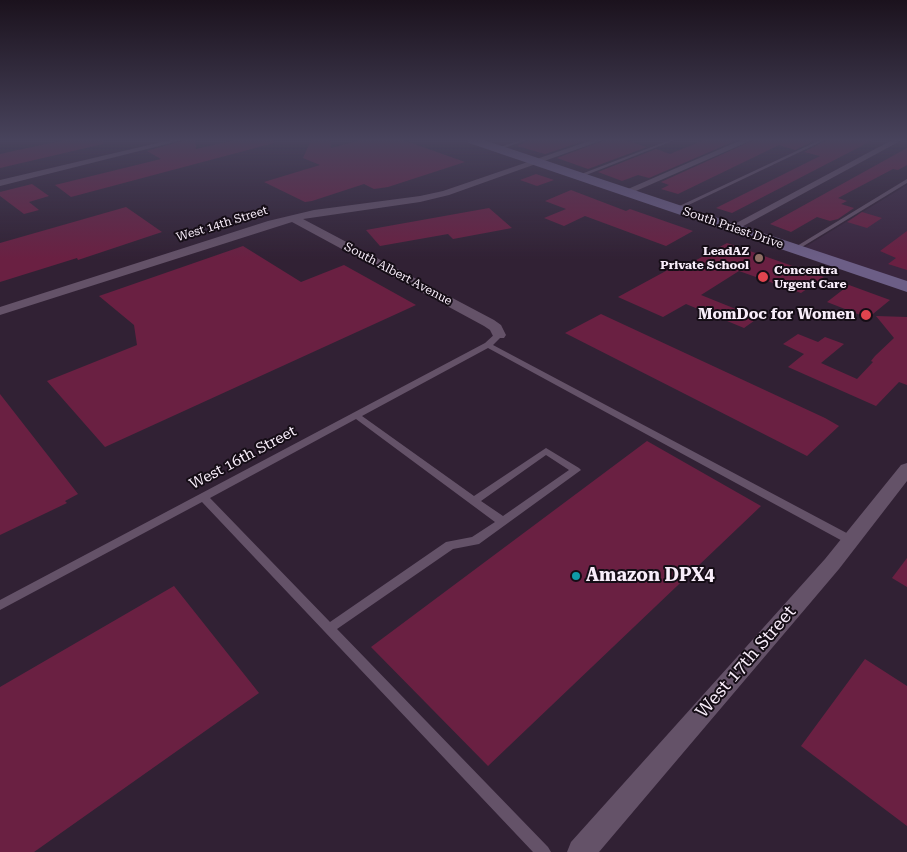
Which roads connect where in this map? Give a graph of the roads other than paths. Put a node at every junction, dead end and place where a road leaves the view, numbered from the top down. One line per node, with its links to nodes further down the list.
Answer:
1 (13, 180): 8 (street)
2 (485, 180): 11 (street, West 14th Street)
3 (590, 180): 9 (main road, South Priest Drive)
4 (655, 180): 9 (street)
5 (738, 180): 10 (lane)
6 (823, 180): 12 (street)
7 (907, 181): 13 (lane)
8 (0, 183)
9 (626, 192): 10 (main road, South Priest Drive)
10 (676, 209): 12 (main road, South Priest Drive)
11 (293, 218): 15 (street, West 14th Street); 16 (street, South Albert Avenue)
12 (732, 228): 13 (main road, South Priest Drive)
13 (795, 249): 14 (main road, South Priest Drive)
14 (907, 287)
15 (0, 311)
16 (499, 335): 17 (lane, West 16th Street)
17 (488, 345): 18 (lane, West 16th Street); 23 (lane)
18 (356, 415): 20 (lane, West 16th Street); 21 (lane)
19 (907, 469): 23 (street, West 17th Street)
20 (202, 497): 24 (lane, West 16th Street); 25 (lane)
21 (473, 501): 22 (lane); 22 (lane)
22 (503, 522): 25 (lane)
23 (852, 541): 27 (street, West 17th Street)
24 (0, 605)
25 (328, 629): 26 (lane)
26 (543, 852)
27 (581, 852)

